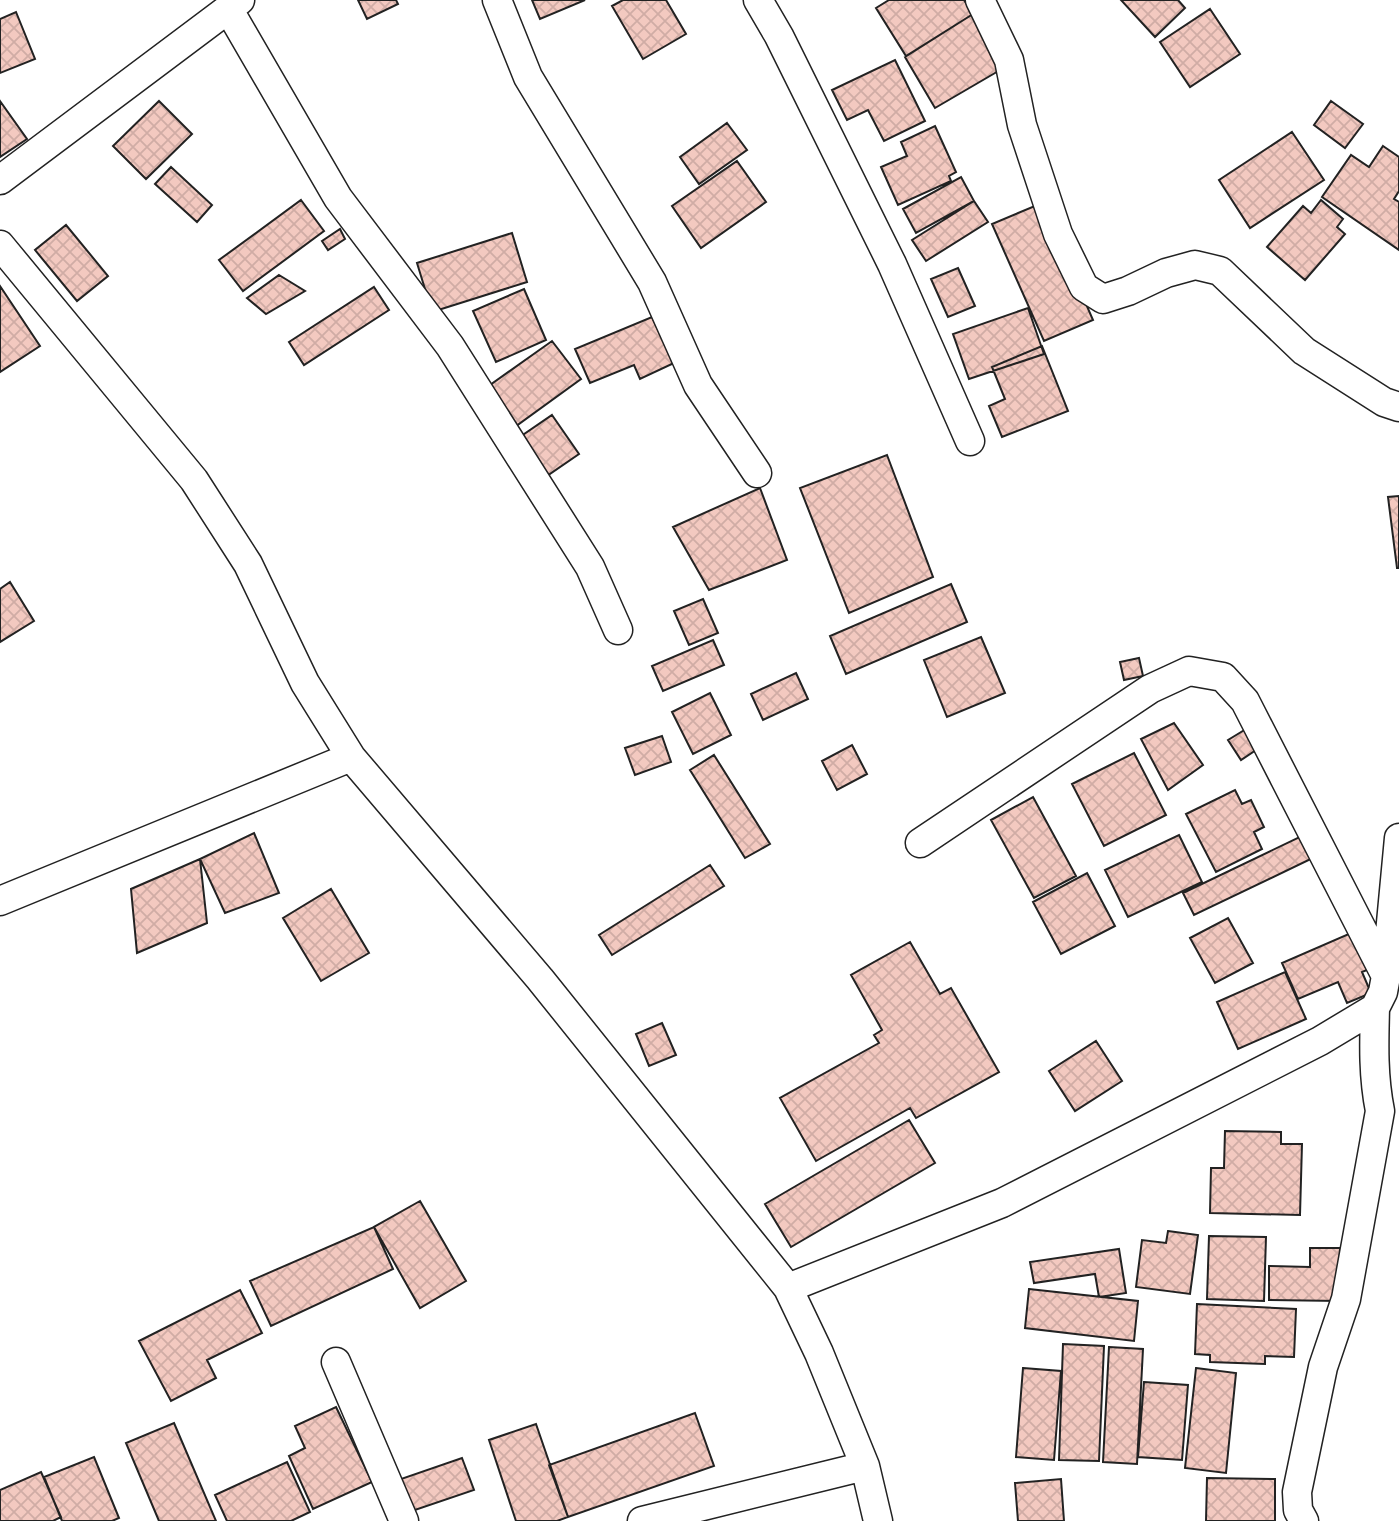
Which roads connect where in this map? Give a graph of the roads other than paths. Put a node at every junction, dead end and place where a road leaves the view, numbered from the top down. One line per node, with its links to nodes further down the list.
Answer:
1 (497, 0): 9 (street)
2 (758, 0): 8 (street)
3 (980, 0): 7 (street)
4 (234, 5): 5 (street); 10 (street)
5 (0, 180)
6 (0, 245): 11 (street)
7 (1399, 407)
8 (970, 441)
9 (757, 473)
10 (618, 630)
11 (351, 757): 14 (street); 17 (street)
12 (1399, 838): 15 (street)
13 (919, 843): 15 (street)
14 (0, 901)
15 (1386, 976): 16 (street)
16 (1376, 1008): 17 (street); 23 (street)
17 (788, 1288): 19 (street)
18 (336, 1362): 20 (street)
19 (864, 1466): 21 (street); 22 (street)
20 (404, 1521)
21 (642, 1521)
22 (878, 1521)
23 (1304, 1521)

